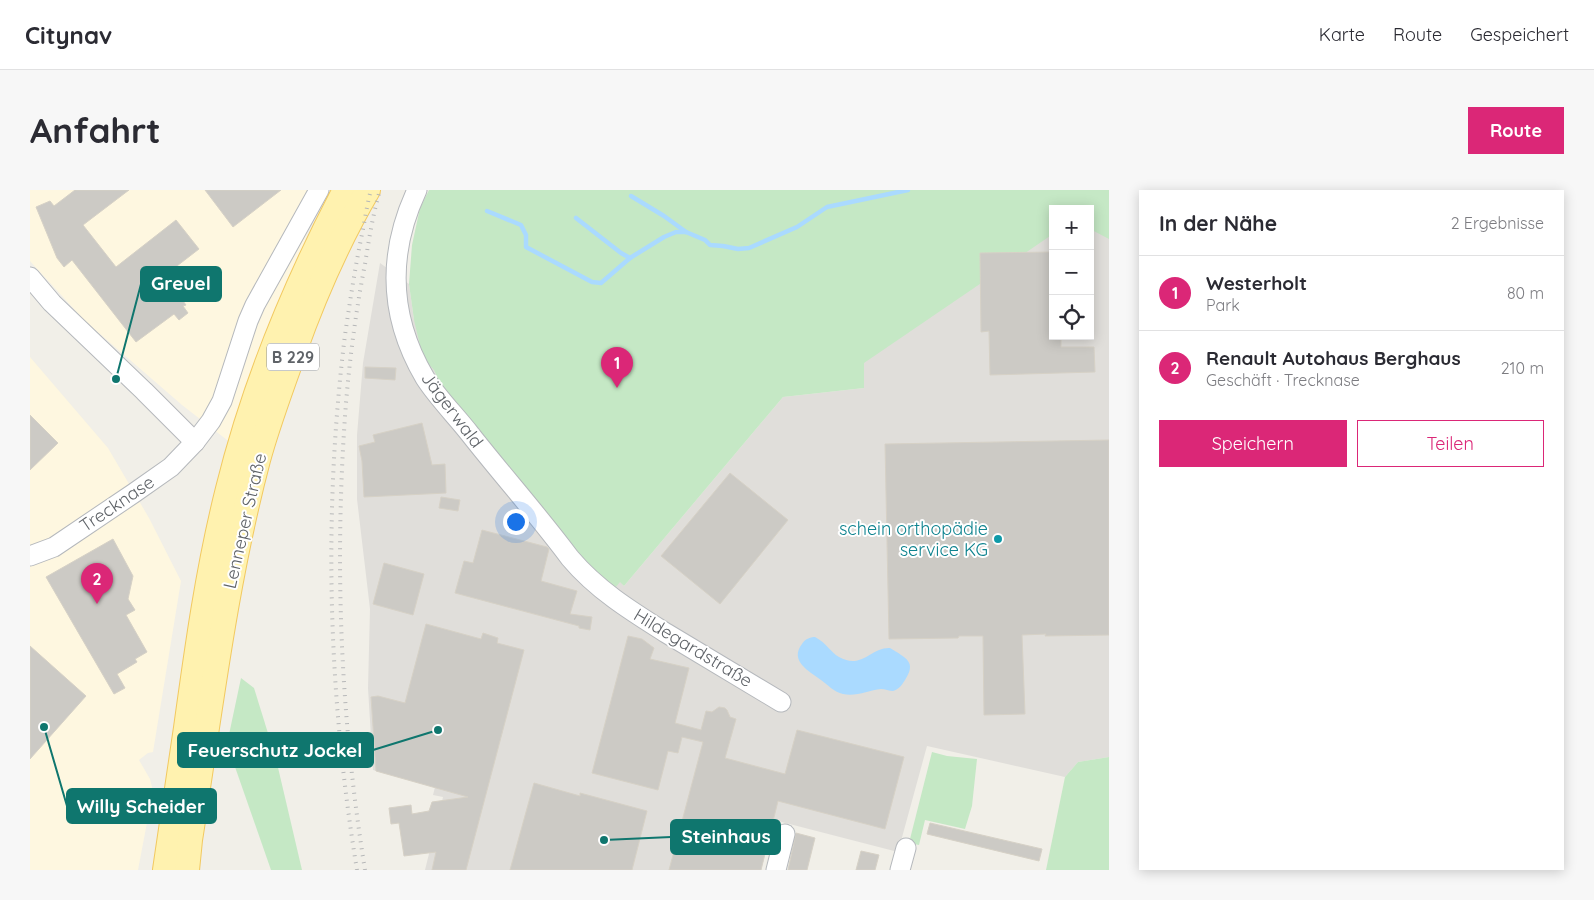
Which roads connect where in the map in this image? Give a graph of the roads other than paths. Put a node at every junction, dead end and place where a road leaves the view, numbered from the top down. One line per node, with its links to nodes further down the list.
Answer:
1 (319, 190): 7 (street, Trecknase)
2 (345, 190): 5 (main road, Lenneper Straße / B 229)
3 (368, 190): 5 (main road, Lenneper Straße / B 229)
4 (417, 190): 10 (street, Jägerwald)
5 (323, 253): 9 (main road, Lenneper Straße / B 229); 9 (main road, Lenneper Straße / B 229)
6 (30, 277): 7 (street)
7 (196, 442): 8 (street, Trecknase)
8 (30, 556)
9 (220, 581): 14 (main road, Lenneper Straße); 15 (main road, Lenneper Straße / B 229)
10 (606, 593): 11 (street, Hildegardstraße)
11 (781, 702)
12 (785, 834): 16 (street)
13 (906, 848): 17 (street)
14 (165, 870)
15 (187, 870)
16 (776, 870)
17 (900, 870)

